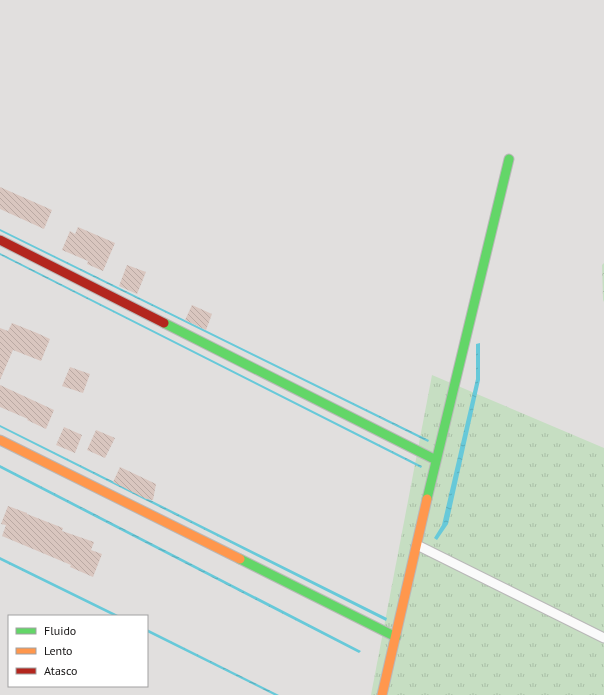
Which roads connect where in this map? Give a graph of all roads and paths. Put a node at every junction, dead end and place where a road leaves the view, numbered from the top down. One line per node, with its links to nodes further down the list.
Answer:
1 (509, 159): 4 (street)
2 (0, 240): 4 (street)
3 (0, 440): 6 (street)
4 (436, 460): 5 (street)
5 (417, 545): 6 (street); 7 (lane)
6 (396, 637): 8 (street)
7 (604, 638)
8 (382, 695)

